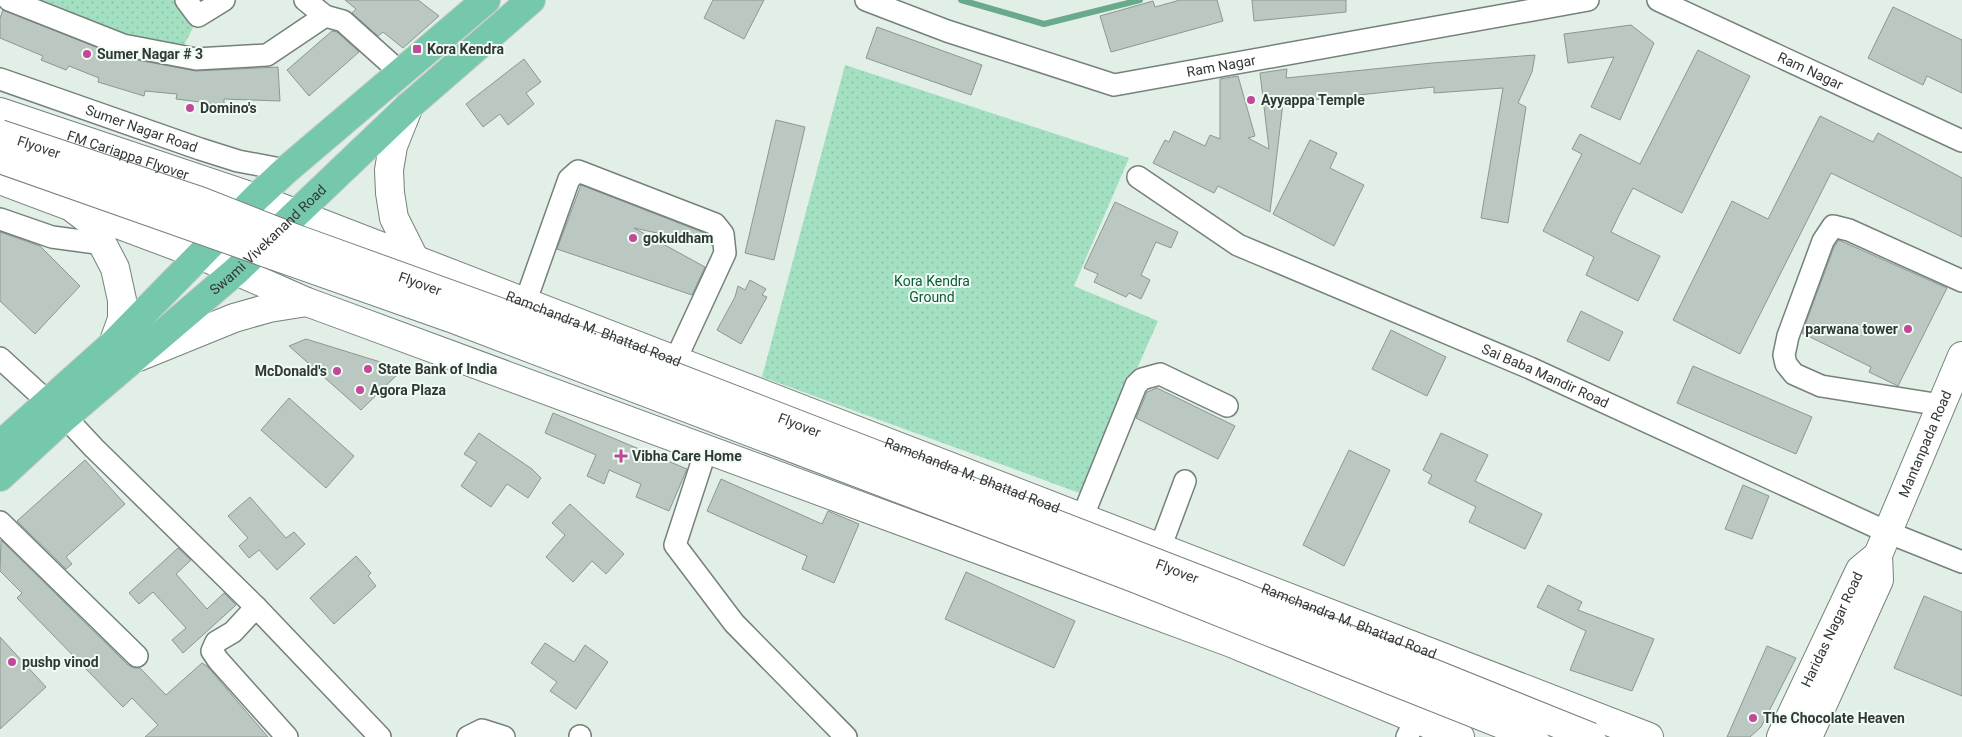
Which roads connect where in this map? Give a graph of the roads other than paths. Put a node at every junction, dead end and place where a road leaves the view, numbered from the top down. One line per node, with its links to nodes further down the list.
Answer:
1 (9, 0): 10 (street)
2 (186, 0): 3 (street)
3 (224, 0)
4 (305, 0): 10 (street)
5 (486, 0): 11 (main road, Swami Vivekanand Road)
6 (531, 0): 13 (main road, Swami Vivekanand Road)
7 (866, 0): 8 (street, Ram Nagar)
8 (1588, 0)
9 (1658, 0): 16 (street, Ram Nagar)
10 (326, 16): 11 (street)
11 (401, 73): 18 (main road, Swami Vivekanand Road)
12 (0, 79): 18 (street, Sumer Nagar Road)
13 (409, 106): 23 (main road, Swami Vivekanand Road); 27 (main road)
14 (0, 112): 21 (main road, FM Cariappa Flyover)
15 (0, 134): 58 (main road, Flyover, bridge)
16 (1962, 141)
17 (0, 158): 57 (main road, Flyover, bridge)
18 (286, 170): 21 (main road, Swami Vivekanand Road)
19 (1138, 177): 45 (street, Sai Baba Mandir Road)
20 (0, 180): 22 (main road)
21 (256, 198): 23 (main road, FM Cariappa Flyover); 26 (main road, Swami Vivekanand Road)
22 (63, 202): 25 (main road); 26 (main road)
23 (294, 214): 27 (main road, Ramchandra M. Bhattad Road); 28 (main road, Swami Vivekanand Road)
24 (0, 219): 25 (street)
25 (104, 244): 32 (main road)
26 (200, 255): 28 (main road); 32 (main road, Swami Vivekanand Road)
27 (415, 260): 31 (main road, Ramchandra M. Bhattad Road)
28 (236, 271): 30 (main road); 32 (main road, Swami Vivekanand Road)
29 (1962, 281): 36 (street)
30 (307, 302): 32 (main road); 40 (main road)
31 (525, 303): 35 (main road, Ramchandra M. Bhattad Road); 35 (street)
32 (124, 351): 38 (main road, Swami Vivekanand Road)
33 (1962, 356): 36 (main road, Mantanpada Road)
34 (0, 358): 38 (street)
35 (675, 361): 43 (main road, Ramchandra M. Bhattad Road)
36 (1931, 403): 45 (main road, Mantanpada Road)
37 (1227, 406): 43 (street)
38 (56, 410): 39 (main road, Swami Vivekanand Road); 41 (main road, Swami Vivekanand Road); 48 (street)
39 (0, 445)
40 (706, 450): 50 (main road); 55 (street)
41 (0, 477)
42 (1186, 481): 46 (street)
43 (1082, 518): 46 (main road, Ramchandra M. Bhattad Road)
44 (0, 522): 49 (street)
45 (1882, 543): 47 (street, Sai Baba Mandir Road); 60 (main road, Haridas Nagar Road); 61 (main road, Haridas Nagar Road)
46 (1160, 548): 59 (main road, Ramchandra M. Bhattad Road)
47 (1962, 562)
48 (256, 607): 51 (street); 52 (street)
49 (137, 656)
50 (1411, 728): 56 (main road)
51 (287, 737)
52 (380, 737)
53 (468, 737): 54 (street)
54 (504, 737)
55 (846, 737)
56 (1460, 737)
57 (1534, 737)
58 (1591, 737)
59 (1649, 737)
60 (1781, 737)
61 (1808, 737)

